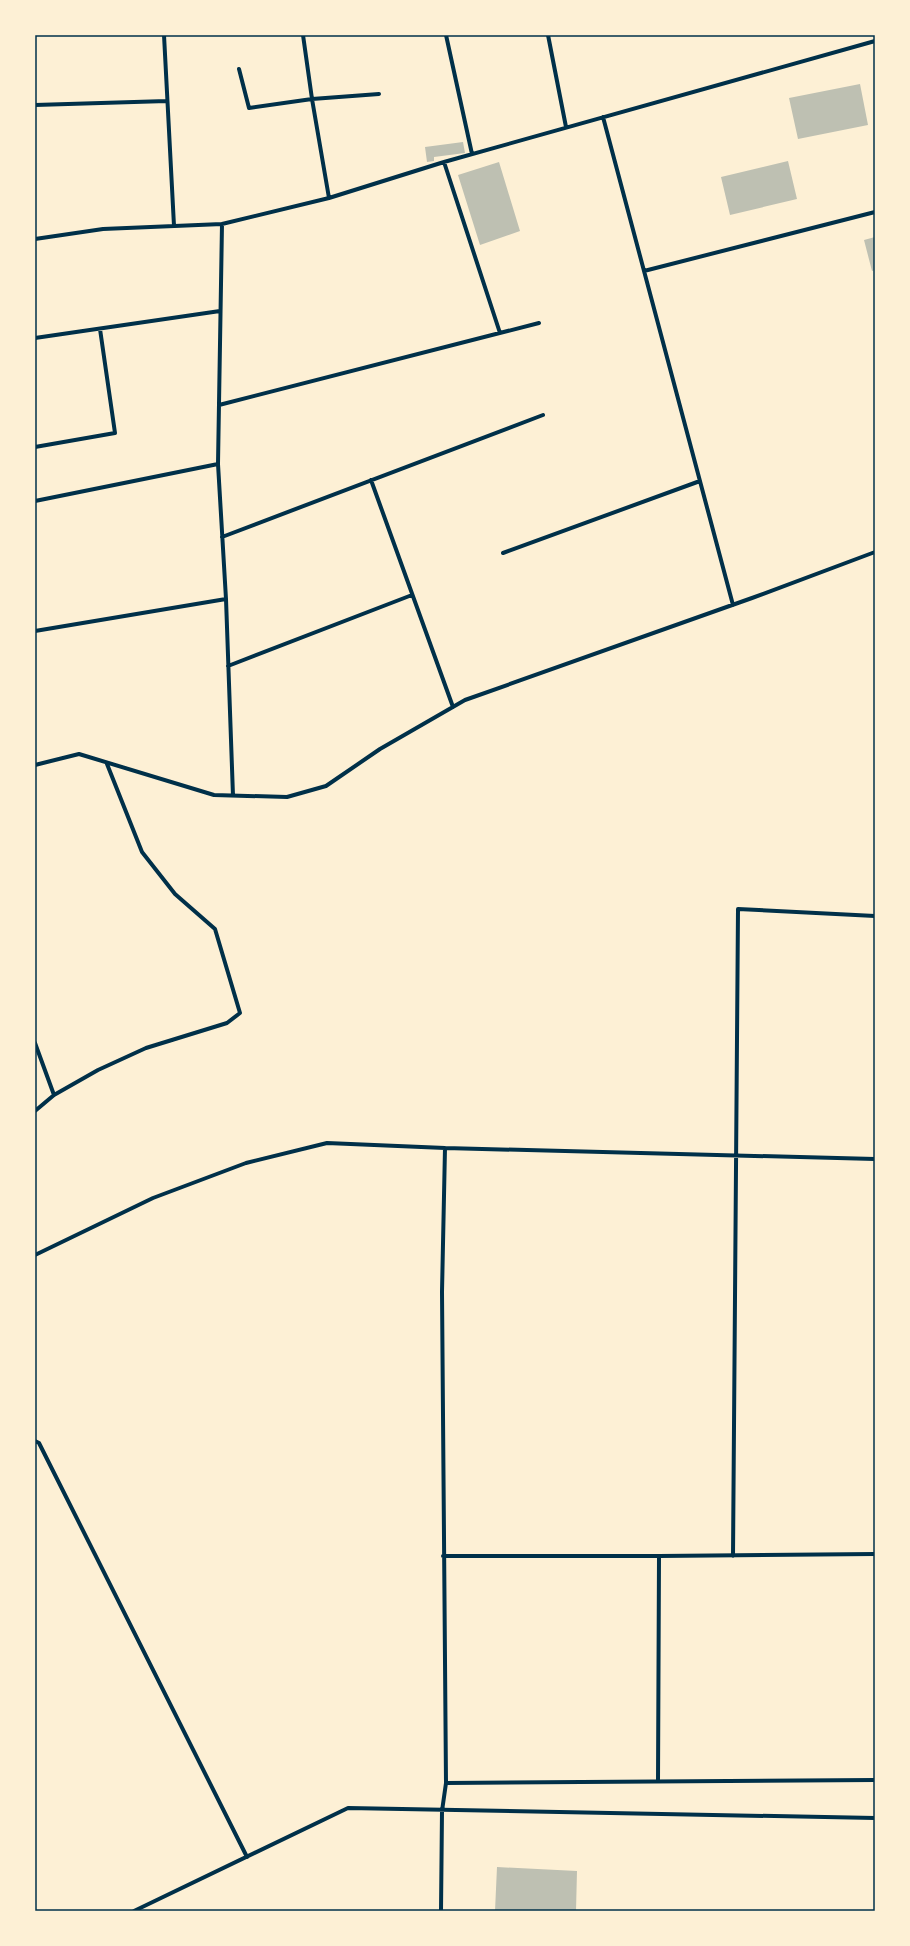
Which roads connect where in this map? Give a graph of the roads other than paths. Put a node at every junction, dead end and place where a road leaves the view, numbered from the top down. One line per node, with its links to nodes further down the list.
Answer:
1 (164, 35): 9 (street)
2 (303, 35): 8 (street)
3 (446, 35): 13 (street)
4 (548, 35): 12 (street)
5 (875, 41): 11 (street)
6 (239, 69): 8 (street)
7 (379, 94): 8 (street)
8 (312, 99): 15 (street)
9 (167, 101): 10 (street); 18 (street)
10 (35, 105)
11 (603, 117): 12 (street); 20 (street)
12 (566, 127): 13 (street)
13 (472, 154): 14 (street)
14 (444, 162): 15 (street); 24 (street)
15 (329, 198): 17 (street)
16 (875, 212): 20 (street)
17 (222, 224): 18 (street); 21 (street)
18 (174, 226): 19 (street)
19 (35, 239)
20 (644, 271): 31 (street)
21 (220, 311): 23 (street); 26 (street)
22 (539, 323): 24 (street)
23 (100, 329): 25 (street); 28 (street)
24 (500, 333): 26 (street)
25 (35, 338)
26 (219, 405): 29 (street)
27 (543, 415): 30 (street)
28 (35, 447)
29 (218, 464): 32 (street); 33 (street)
30 (372, 480): 33 (street); 36 (street)
31 (700, 481): 35 (street); 38 (street)
32 (35, 501)
33 (222, 537): 37 (street)
34 (875, 552): 38 (street)
35 (503, 553)
36 (412, 595): 40 (street); 41 (street)
37 (226, 599): 39 (street); 40 (street)
38 (733, 605): 41 (street)
39 (35, 631)
40 (228, 666): 44 (street)
41 (453, 707): 44 (street)
42 (107, 764): 43 (street); 44 (street); 47 (street)
43 (35, 765)
44 (233, 796)
45 (875, 916): 50 (street)
46 (35, 1043): 47 (street)
47 (54, 1095): 48 (street)
48 (35, 1112)
49 (445, 1148): 50 (street); 52 (street); 55 (street)
50 (736, 1155): 51 (street); 57 (street)
51 (875, 1159)
52 (35, 1255)
53 (35, 1441): 63 (street)
54 (875, 1554): 57 (street)
55 (443, 1556): 56 (street); 60 (street)
56 (659, 1556): 57 (street); 59 (street)
57 (734, 1556)
58 (875, 1780): 59 (street)
59 (658, 1781): 60 (street)
60 (446, 1783): 61 (street)
61 (442, 1811): 62 (street); 63 (street); 65 (street)
62 (875, 1818)
63 (247, 1857): 64 (street)
64 (134, 1911)
65 (441, 1911)

